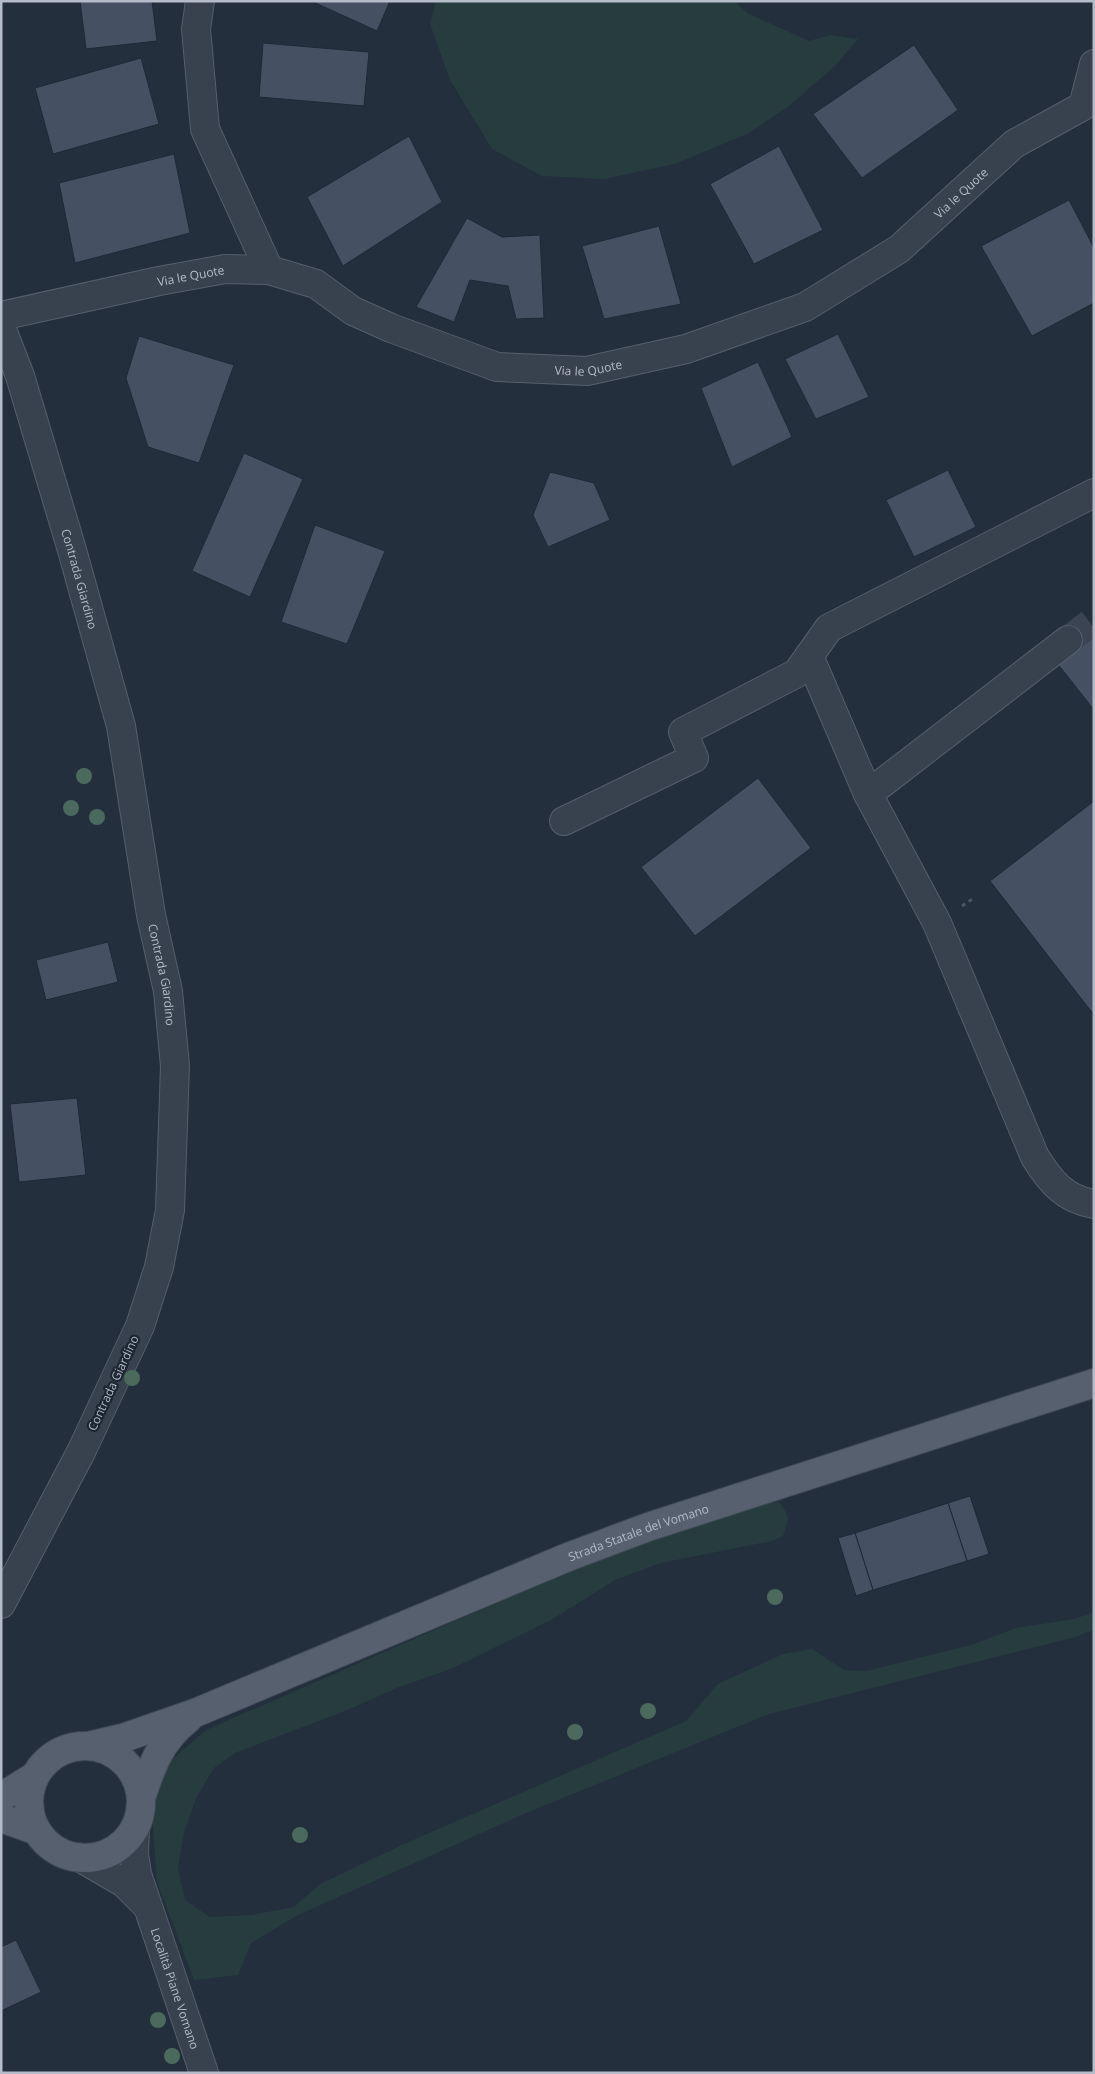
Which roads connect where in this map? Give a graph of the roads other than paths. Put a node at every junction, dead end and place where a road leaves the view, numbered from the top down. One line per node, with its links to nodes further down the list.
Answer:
1 (200, 1): 4 (street)
2 (1094, 64): 3 (street, Via le Quote)
3 (1088, 114): 4 (street, Via le Quote)
4 (269, 270): 5 (street, Via le Quote)
5 (1, 316)
6 (1, 327): 14 (street, Contrada Giardino)
7 (1094, 493): 9 (street)
8 (1068, 640): 10 (street)
9 (809, 656): 10 (street); 11 (street)
10 (868, 794): 12 (street)
11 (564, 821)
12 (1094, 1204)
13 (1094, 1383): 15 (main road, Strada Statale del Vomano)
14 (1, 1604)
15 (195, 1713): 16 (main road, Strada Statale del Vomano); 19 (main road, Strada Statale del Vomano)
16 (88, 1746): 17 (main road); 19 (main road)
17 (35, 1776): 18 (main road); 22 (main road)
18 (1, 1797)
19 (141, 1798): 21 (main road)
20 (1, 1818): 22 (main road)
21 (135, 1829): 23 (main road); 24 (street, Località Piane Vomano)
22 (35, 1830): 23 (main road)
23 (80, 1858): 24 (street, Località Piane Vomano)
24 (147, 1906): 25 (street, Località Piane Vomano)
25 (204, 2073)

